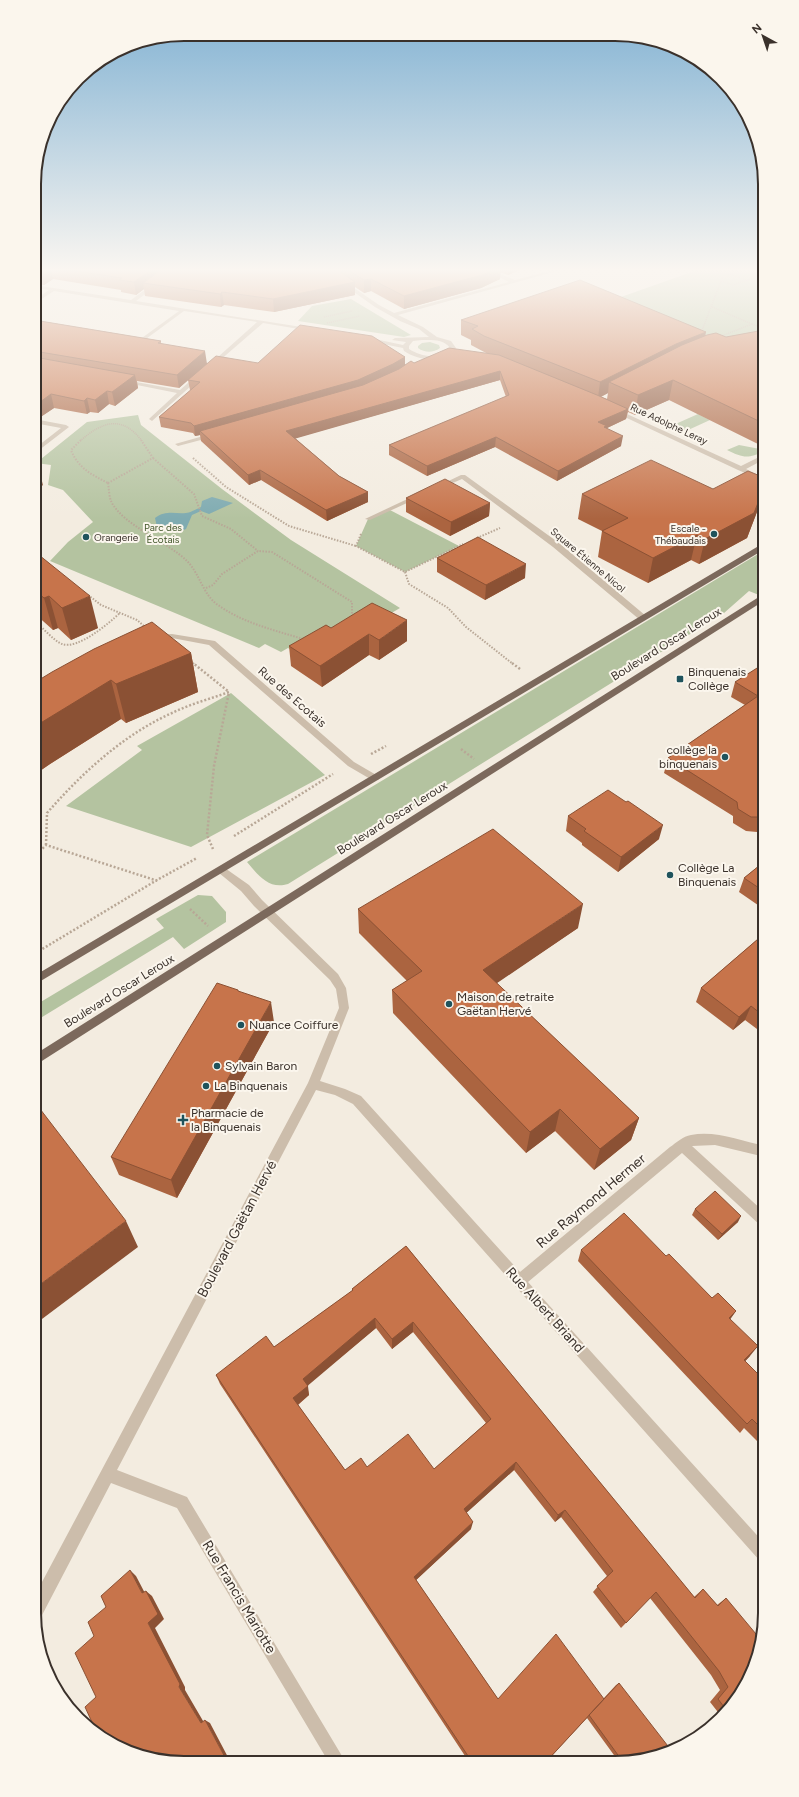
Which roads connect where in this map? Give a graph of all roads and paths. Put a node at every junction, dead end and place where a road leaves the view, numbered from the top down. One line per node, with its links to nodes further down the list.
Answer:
1 (226, 352): 7 (street)
2 (410, 352): 4 (street)
3 (453, 352): 4 (street)
4 (426, 357): 5 (street)
5 (415, 364)
6 (117, 381): 7 (street)
7 (180, 392): 9 (street)
8 (609, 407): 16 (street, Rue Adolphe Leray)
9 (152, 419)
10 (41, 423): 13 (street)
11 (223, 432): 12 (street)
12 (178, 444): 23 (path)
13 (41, 447)
14 (153, 458): 18 (path); 18 (path); 24 (path)
15 (758, 460): 16 (street)
16 (740, 469): 17 (street, Rue Adolphe Leray)
17 (758, 476)
18 (108, 483): 27 (path)
19 (520, 518): 20 (street, Square Étienne Nicol); 21 (path); 32 (street, Square Étienne Nicol)
20 (368, 519): 23 (path)
21 (472, 540)
22 (466, 543): 26 (path)
23 (356, 546): 26 (path)
24 (258, 550): 27 (path); 31 (path)
25 (758, 550): 32 (main road)
26 (405, 572): 37 (path)
27 (206, 588): 36 (path)
28 (83, 591): 30 (path)
29 (758, 601): 45 (main road, Boulevard Oscar Leroux)
30 (120, 613): 33 (path); 34 (path)
31 (352, 618)
32 (643, 618): 37 (main road)
33 (41, 626)
34 (155, 637): 35 (street, Rue des Ecotais)
35 (191, 639): 38 (path); 39 (street, Rue des Ecotais)
36 (304, 640)
37 (536, 682): 39 (main road)
38 (229, 692): 40 (path); 42 (path)
39 (376, 778): 43 (main road)
40 (46, 845): 41 (path); 44 (path)
41 (41, 850)
42 (213, 850)
43 (222, 870): 44 (main road); 45 (street, Boulevard Gaëtan Hervé)
44 (177, 896): 46 (path); 47 (main road)
45 (268, 912): 46 (main road, Boulevard Oscar Leroux); 49 (street, Boulevard Gaëtan Hervé)
46 (223, 940): 48 (main road, Boulevard Oscar Leroux)
47 (41, 977)
48 (41, 1057)
49 (313, 1084): 53 (street, Rue Albert Briand); 54 (street, Boulevard Gaëtan Hervé)
50 (682, 1145): 51 (street, Rue Raymond Hermer); 52 (street); 53 (street, Rue Raymond Hermer)
51 (758, 1150)
52 (758, 1216)
53 (519, 1281): 55 (street, Rue Albert Briand)
54 (107, 1474): 56 (street, Boulevard Gaëtan Hervé); 57 (street, Rue Francis Mariotte)
55 (758, 1548)
56 (41, 1600)
57 (334, 1756)

